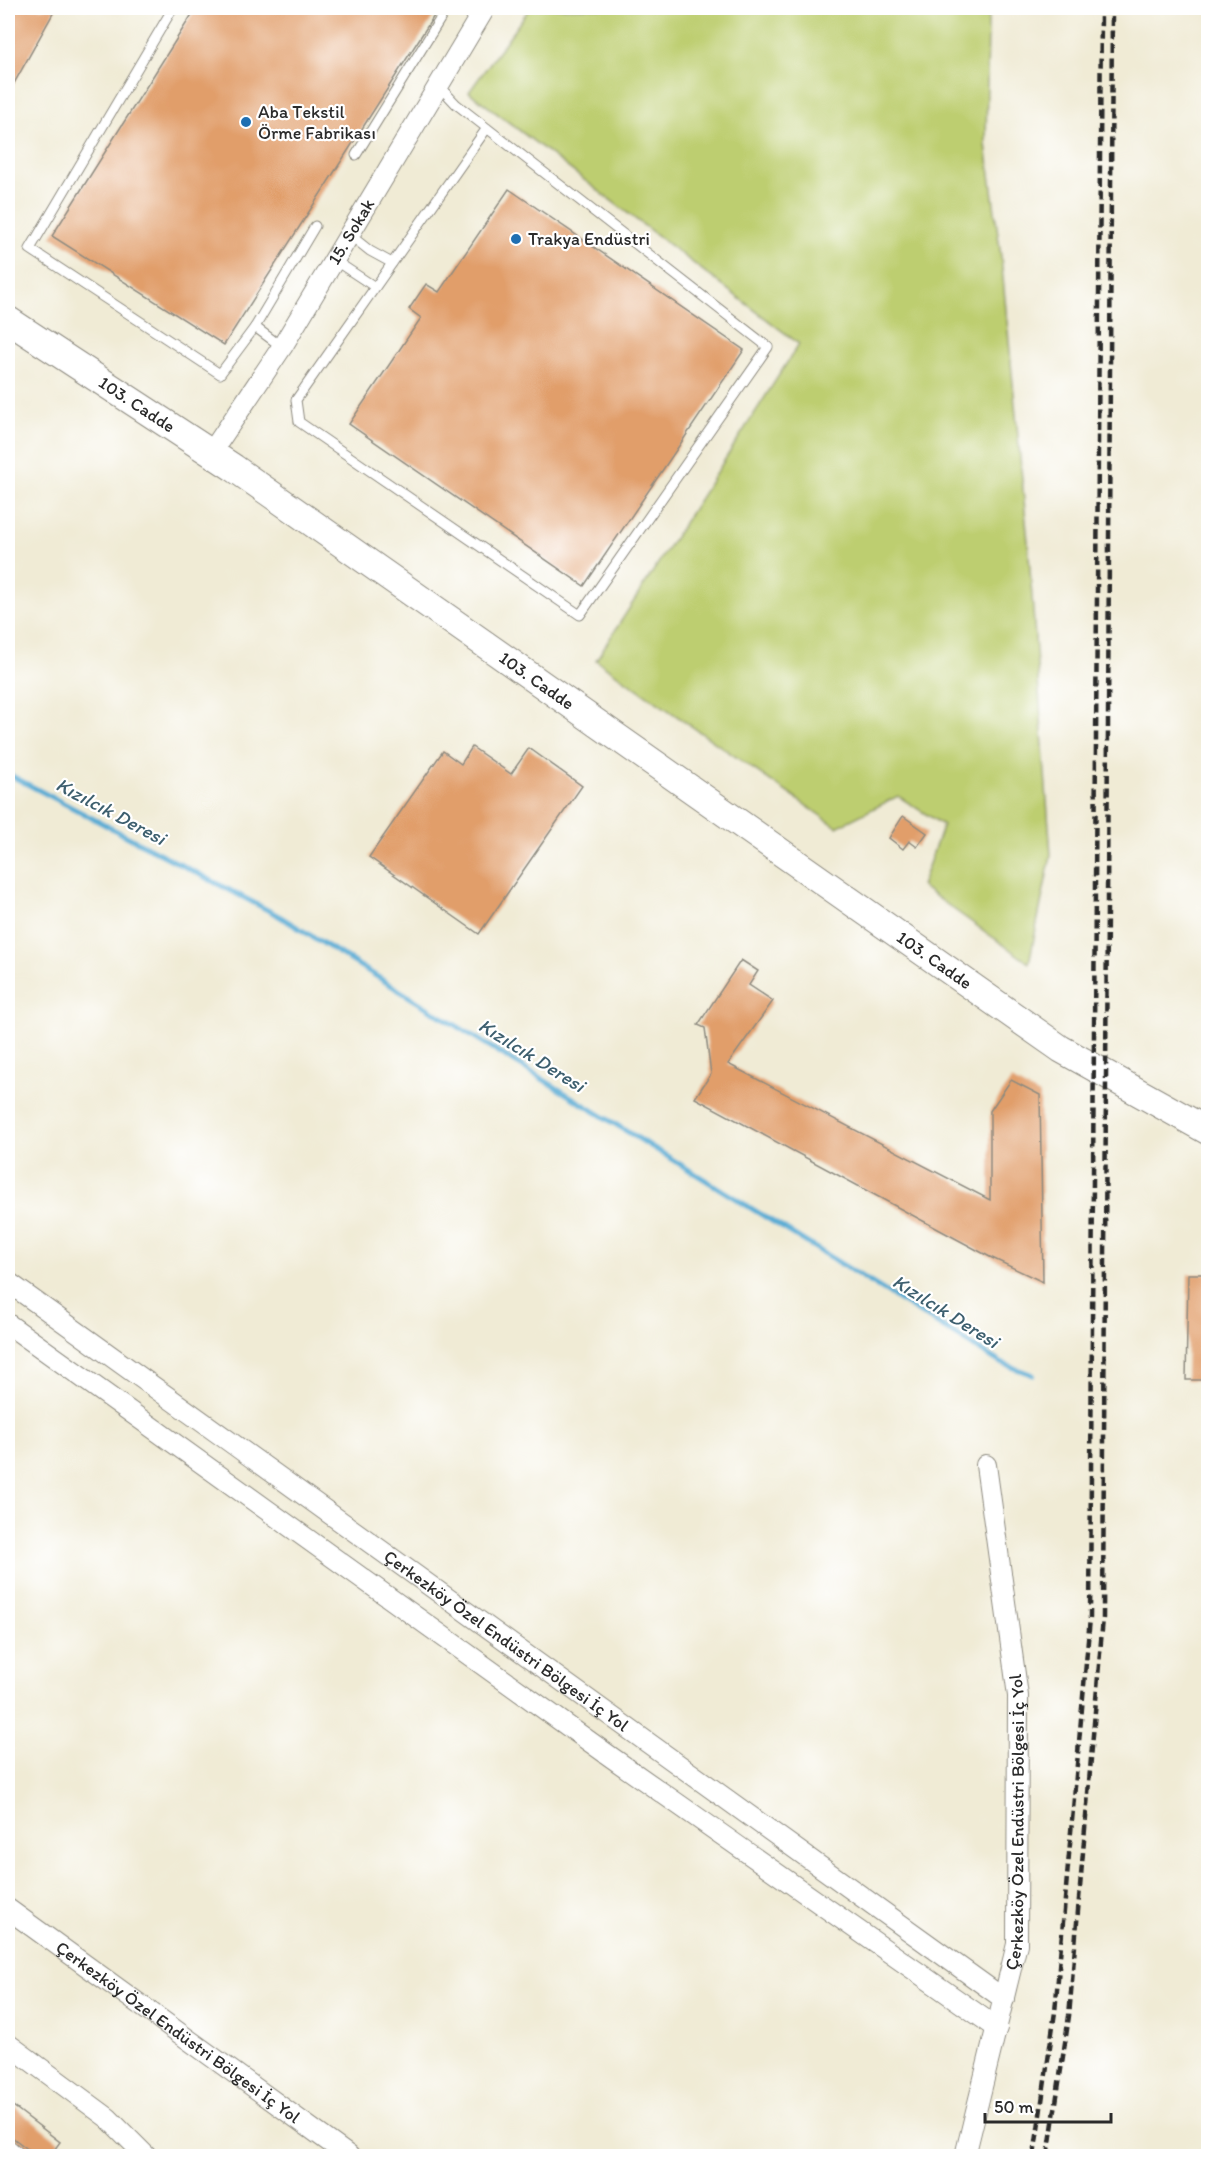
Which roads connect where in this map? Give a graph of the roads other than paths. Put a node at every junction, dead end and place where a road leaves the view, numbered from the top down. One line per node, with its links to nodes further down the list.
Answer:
1 (173, 8): 13 (lane)
2 (447, 8): 6 (lane)
3 (486, 8): 4 (street, 15. Sokak)
4 (439, 86): 5 (lane); 8 (street, 15. Sokak)
5 (487, 128): 10 (lane); 11 (lane)
6 (356, 156)
7 (315, 226): 13 (lane)
8 (350, 235): 9 (street, 15. Sokak); 10 (lane)
9 (334, 260): 11 (lane); 14 (street, 15. Sokak)
10 (392, 263): 11 (lane)
11 (375, 287)
12 (8, 320): 15 (street, 103. Cadde)
13 (255, 327): 14 (lane)
14 (282, 347): 15 (street, 15. Sokak)
15 (211, 453): 16 (street, 103. Cadde)
16 (1209, 1131)
17 (8, 1282): 21 (street, Çerkezköy Özel Endüstri Bölgesi İç Yol)
18 (8, 1324): 22 (street, Çerkezköy Özel Endüstri Bölgesi İç Yol)
19 (986, 1465): 21 (street, Çerkezköy Özel Endüstri Bölgesi İç Yol)
20 (8, 1909): 27 (street, Çerkezköy Özel Endüstri Bölgesi İç Yol)
21 (1004, 1999): 22 (street, Çerkezköy Özel Endüstri Bölgesi İç Yol)
22 (997, 2028): 28 (street, Çerkezköy Özel Endüstri Bölgesi İç Yol)
23 (8, 2044): 26 (street)
24 (8, 2143): 25 (lane)
25 (23, 2157)
26 (146, 2157)
27 (349, 2157)
28 (965, 2157)

